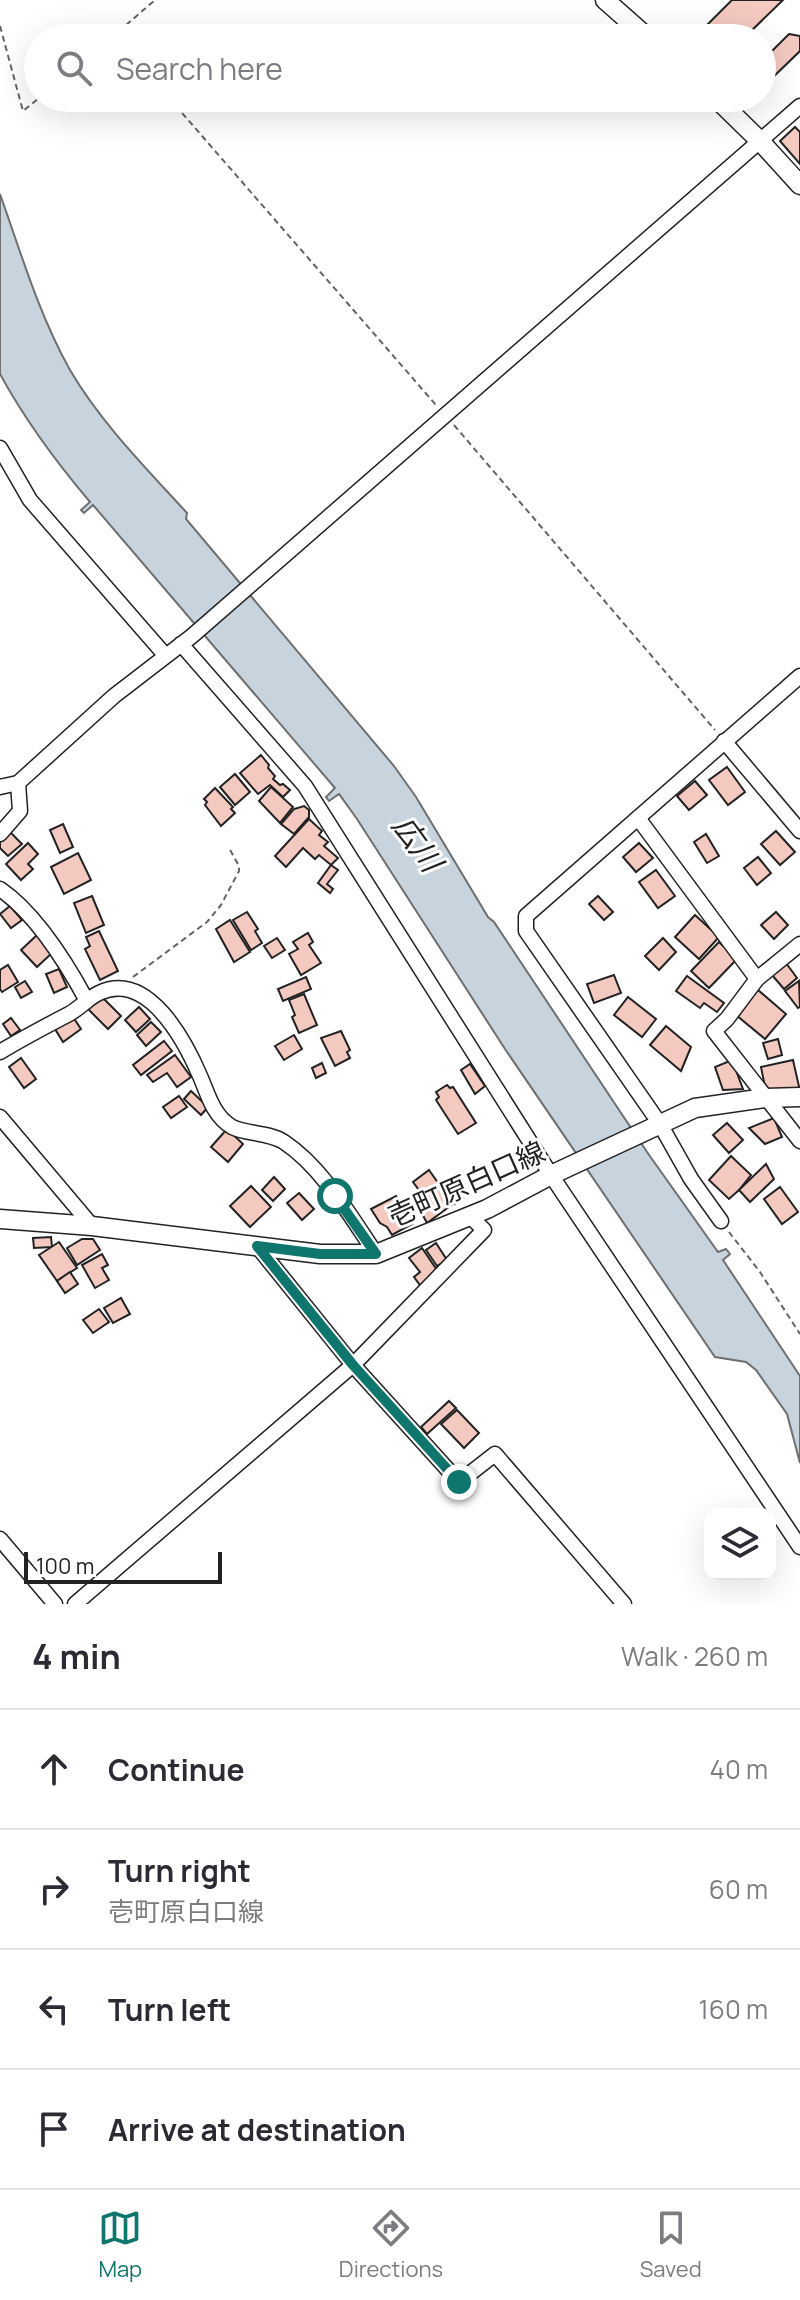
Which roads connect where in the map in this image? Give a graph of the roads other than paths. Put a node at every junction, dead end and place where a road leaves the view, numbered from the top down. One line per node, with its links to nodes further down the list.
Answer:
1 (605, 0): 2 (main road)
2 (632, 24)
3 (800, 106): 5 (street)
4 (730, 112): 5 (main road)
5 (760, 141): 6 (main road); 8 (street)
6 (800, 185)
7 (0, 448): 9 (street)
8 (187, 640): 9 (street); 27 (street)
9 (165, 655): 12 (street)
10 (800, 676): 11 (street)
11 (724, 741): 14 (street); 15 (street)
12 (18, 783): 13 (street); 16 (street)
13 (0, 787)
14 (638, 818): 19 (street); 25 (street)
15 (800, 831)
16 (0, 834)
17 (0, 889): 20 (street)
18 (800, 944): 19 (street)
19 (757, 979): 23 (street)
20 (87, 1001): 21 (street); 33 (street)
21 (0, 1052)
22 (800, 1097): 23 (main road, 壱町原白口線)
23 (765, 1098): 25 (main road, 壱町原白口線); 26 (street)
24 (0, 1117): 31 (street)
25 (656, 1126): 27 (main road, 壱町原白口線); 30 (street)
26 (800, 1141)
27 (560, 1172): 28 (main road, 壱町原白口線); 36 (street)
28 (469, 1215): 33 (main road, 壱町原白口線); 34 (street)
29 (0, 1219): 31 (main road, 壱町原白口線)
30 (721, 1221)
31 (92, 1226): 32 (main road, 壱町原白口線)
32 (257, 1246): 33 (main road, 壱町原白口線); 34 (street)
33 (376, 1254)
34 (353, 1365): 38 (street); 39 (street)
35 (0, 1539): 37 (street)
36 (800, 1547)
37 (55, 1604)
38 (75, 1604)
39 (624, 1604)

